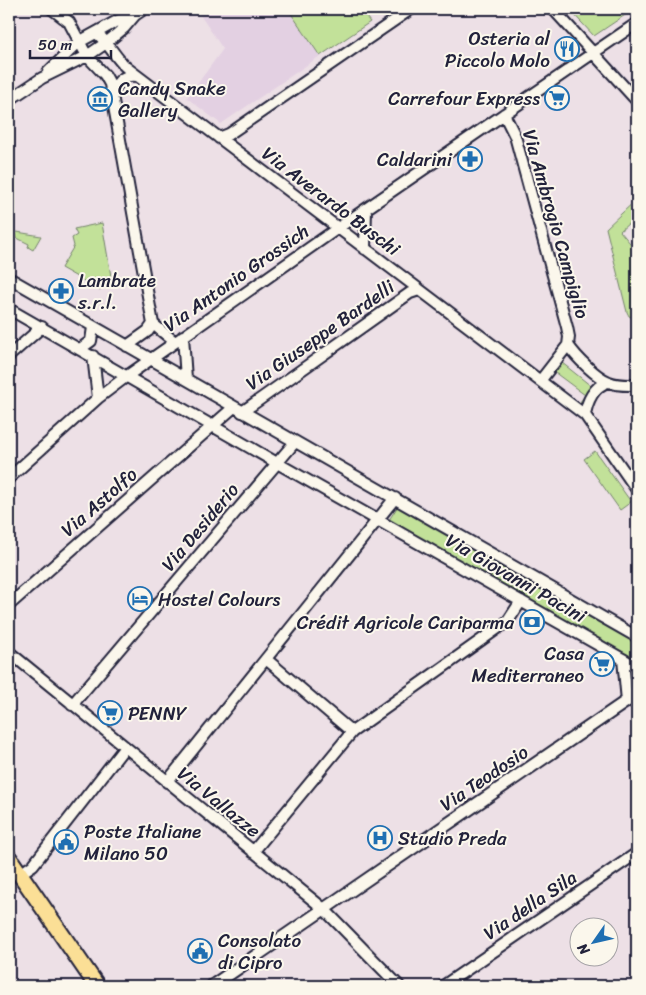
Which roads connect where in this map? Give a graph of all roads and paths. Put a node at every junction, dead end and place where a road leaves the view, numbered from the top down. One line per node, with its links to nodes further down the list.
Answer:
1 (52, 9): 8 (street)
2 (144, 9): 5 (street)
3 (411, 9): 18 (street)
4 (553, 9): 10 (street)
5 (134, 15): 7 (street); 9 (street)
6 (637, 23): 10 (street, Via Antonio Grossich)
7 (96, 33): 8 (street); 9 (street, Via Averardo Buschi)
8 (79, 42): 11 (street); 13 (street)
9 (106, 43): 11 (street); 12 (street, Via Averardo Buschi)
10 (593, 53): 16 (street); 17 (street, Via Antonio Grossich)
11 (86, 56): 13 (street); 14 (street)
12 (137, 76): 14 (street); 18 (street, Via Averardo Buschi)
13 (42, 78): 15 (street)
14 (113, 95): 25 (street)
15 (9, 100)
16 (637, 101)
17 (504, 114): 19 (street, Via Antonio Grossich); 29 (street, Via Ambrogio Campiglio)
18 (219, 138): 20 (street, Via Averardo Buschi)
19 (366, 209): 20 (street, Via Antonio Grossich); 21 (street)
20 (338, 228): 21 (street, Via Averardo Buschi); 28 (street, Via Antonio Grossich)
21 (365, 249): 23 (street, Via Averardo Buschi)
22 (9, 278): 26 (street, Via Giovanni Pacini)
23 (420, 290): 37 (street, Via Averardo Buschi); 41 (street, Via Giuseppe Bardelli)
24 (9, 308): 27 (street, Via Giovanni Pacini)
25 (153, 324): 28 (street); 30 (street)
26 (93, 327): 30 (street, Via Giovanni Pacini); 31 (street)
27 (42, 328): 31 (street, Via Giovanni Pacini); 32 (street)
28 (179, 339): 34 (street, Via Antonio Grossich); 36 (street)
29 (568, 345): 37 (street); 38 (street)
30 (127, 346): 34 (street, Via Giovanni Pacini)
31 (80, 349): 33 (street, Via Giovanni Pacini)
32 (9, 356)
33 (93, 356): 35 (street, Via Giovanni Pacini); 40 (street)
34 (151, 359): 35 (street, Via Antonio Grossich); 36 (street, Via Giovanni Pacini)
35 (127, 376): 40 (street, Via Antonio Grossich); 43 (street, Via Giovanni Pacini)
36 (186, 379): 41 (street, Via Giovanni Pacini)
37 (540, 381): 42 (street, Via Averardo Buschi)
38 (608, 382): 39 (street); 42 (street)
39 (637, 385)
40 (98, 398): 46 (street, Via Antonio Grossich)
41 (238, 409): 43 (street); 44 (street, Via Giovanni Pacini)
42 (585, 414): 47 (street, Via Averardo Buschi)
43 (213, 426): 45 (street, Via Giovanni Pacini); 51 (street, Via Astolfo)
44 (295, 442): 45 (street); 48 (street, Via Giovanni Pacini)
45 (277, 463): 49 (street, Via Giovanni Pacini); 59 (street, Via Desiderio)
46 (9, 478)
47 (637, 490)
48 (395, 498): 49 (street); 52 (street, Via Giovanni Pacini)
49 (378, 520): 50 (street, Via Giovanni Pacini); 54 (street)
50 (521, 601): 55 (street, Via Giovanni Pacini); 60 (street)
51 (9, 605)
52 (637, 637)
53 (9, 652): 59 (street, Via Vallazze)
54 (266, 659): 60 (street); 62 (street)
55 (623, 659): 56 (street, Via Giovanni Pacini); 58 (street)
56 (637, 667)
57 (637, 694): 58 (street, Via Teodosio)
58 (627, 701): 67 (street, Via Teodosio)
59 (72, 705): 61 (street, Via Vallazze)
60 (352, 732): 63 (street)
61 (125, 747): 62 (street, Via Vallazze); 66 (street)
62 (167, 782): 63 (street, Via Vallazze)
63 (253, 852): 67 (street, Via Vallazze)
64 (637, 853): 71 (street, Via della Sila)
65 (9, 859): 66 (main road)
66 (20, 874): 68 (main road)
67 (324, 910): 69 (street, Via Teodosio); 70 (street, Via Vallazze)
68 (97, 986)
69 (212, 986)
70 (400, 986)
71 (443, 986)

